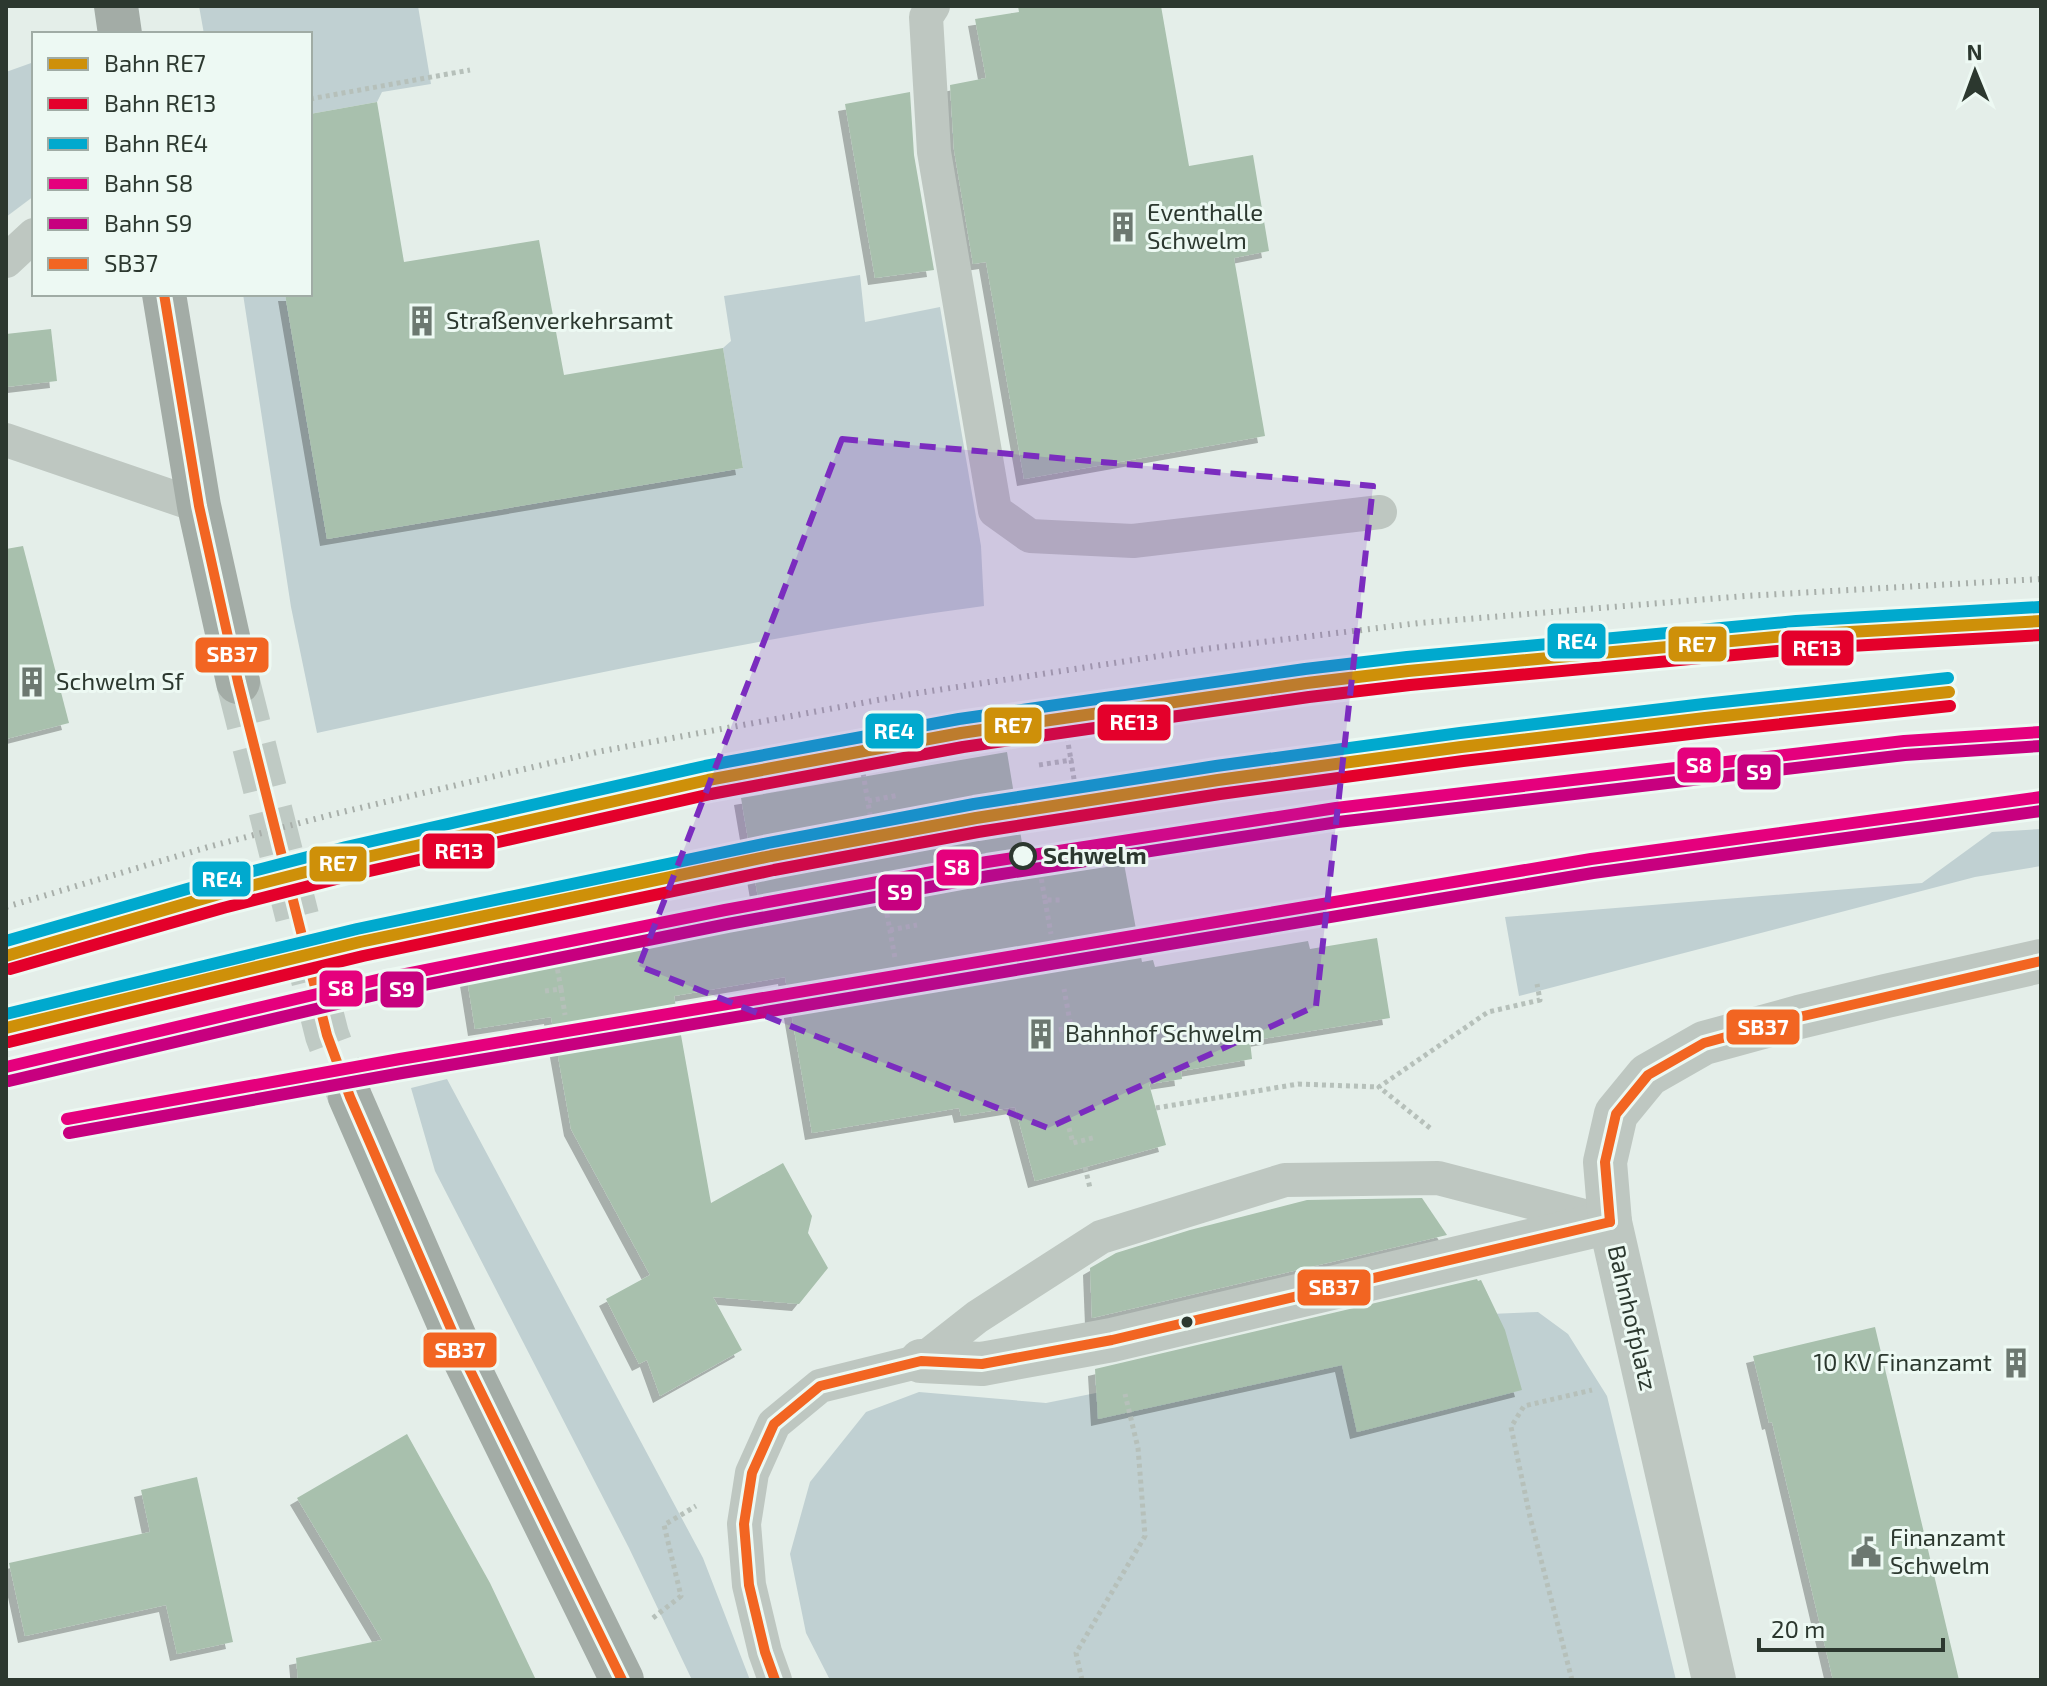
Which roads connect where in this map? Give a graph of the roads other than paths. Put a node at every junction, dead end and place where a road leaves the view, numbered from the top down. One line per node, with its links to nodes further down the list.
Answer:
1 (116, 6): 3 (main road)
2 (933, 6): 9 (lane)
3 (120, 32)
4 (32, 237): 5 (lane)
5 (6, 261)
6 (164, 296): 8 (main road)
7 (6, 440): 8 (lane)
8 (199, 506): 10 (main road)
9 (1380, 512)
10 (238, 682)
11 (2041, 961): 13 (street)
12 (350, 1097): 15 (main road)
13 (1610, 1222): 14 (street, Bahnhofplatz); 14 (lane); 17 (street, Bahnhofplatz)
14 (921, 1361): 16 (lane)
15 (622, 1680)
16 (775, 1680)
17 (1714, 1680)

